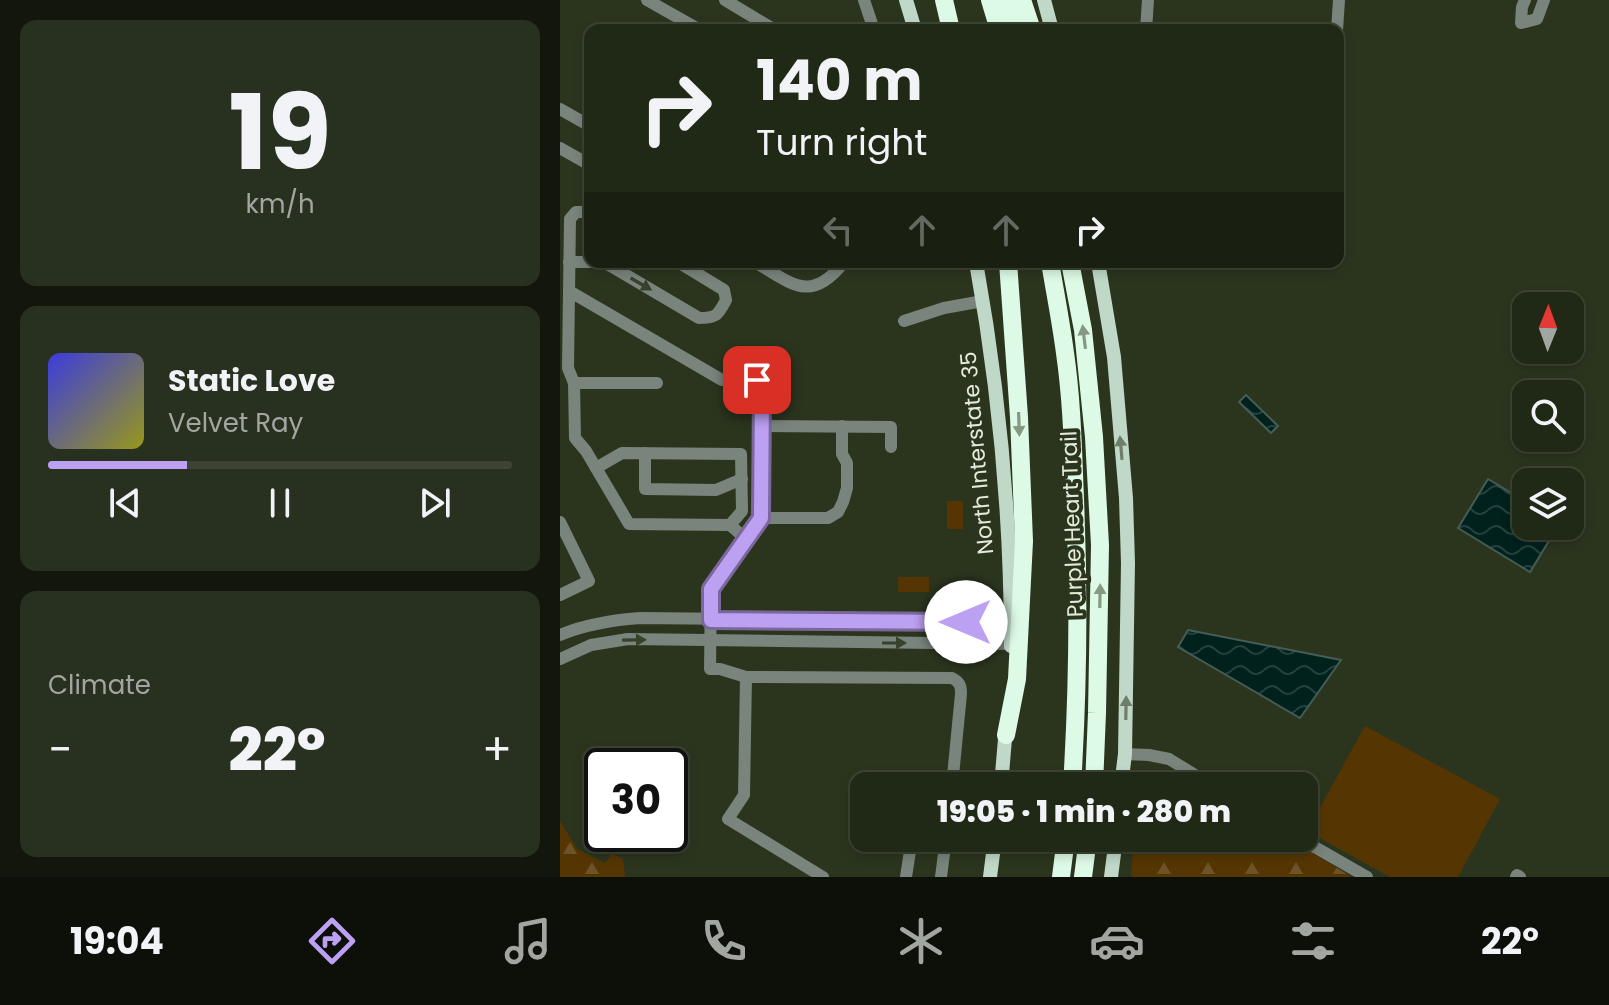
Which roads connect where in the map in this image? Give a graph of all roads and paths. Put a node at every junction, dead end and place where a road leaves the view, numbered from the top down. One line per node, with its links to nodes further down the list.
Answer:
1 (647, 0): 14 (street)
2 (725, 0): 15 (street)
3 (864, 0): 16 (street)
4 (906, 0): 17 (main road)
5 (944, 0): 18 (highway)
6 (990, 0): 19 (highway)
7 (1007, 0): 20 (highway)
8 (1022, 0): 21 (highway)
9 (1044, 0): 22 (main road)
10 (1148, 0): 23 (street)
11 (1339, 0): 24 (street)
12 (1525, 0): 13 (street)
13 (1544, 0)
14 (689, 24)
15 (765, 24)
16 (872, 24)
17 (913, 24)
18 (950, 24)
19 (997, 24)
20 (1014, 24)
21 (1030, 24)
22 (1050, 24)
23 (1146, 24)
24 (1337, 24)
25 (560, 109): 26 (street)
26 (584, 123)
27 (560, 148): 28 (street)
28 (584, 162)
29 (584, 212): 30 (street)
30 (565, 232): 31 (street)
31 (569, 262): 32 (street, one-way to 32); 42 (street)
32 (584, 262)
33 (614, 268): 34 (street, one-way to 34)
34 (688, 268)
35 (765, 268): 36 (street)
36 (838, 268)
37 (977, 268): 43 (main road, North Interstate 35)
38 (1008, 268): 67 (highway, one-way to 67)
39 (1051, 268): 71 (highway, Purple Heart Trail)
40 (1071, 268): 72 (highway, Purple Heart Trail, one-way to 40)
41 (1099, 268): 68 (main road, one-way to 41)
42 (569, 291): 45 (street); 47 (street)
43 (983, 301): 44 (street); 61 (main road, North Interstate 35)
44 (904, 321)
45 (574, 383): 46 (street); 51 (street)
46 (657, 383)
47 (762, 426): 48 (street); 55 (street)
48 (842, 426): 49 (street); 55 (street)
49 (891, 447)
50 (645, 453): 51 (street); 52 (street); 53 (street)
51 (596, 468): 57 (street)
52 (742, 479): 53 (street); 54 (street)
53 (716, 490): 54 (street)
54 (742, 503): 57 (street)
55 (761, 518): 58 (street)
56 (560, 522): 59 (street)
57 (730, 525): 58 (street)
58 (746, 539): 60 (street)
59 (560, 595)
60 (711, 620): 61 (street); 62 (street); 63 (street)
61 (1010, 622): 64 (main road, North Interstate 35)
62 (560, 635)
63 (711, 641): 64 (street, one-way to 64); 65 (street, one-way to 63); 66 (street)
64 (1011, 644): 67 (main road, North Interstate 35)
65 (560, 659)
66 (746, 677): 69 (street); 82 (street)
67 (1006, 735): 70 (main road, North Interstate 35)
68 (1125, 754): 73 (main road); 74 (street)
69 (953, 772)
70 (1002, 772)
71 (1073, 772)
72 (1095, 772)
73 (1123, 772)
74 (1190, 772)
75 (1318, 849): 89 (street)
76 (910, 852): 83 (street)
77 (944, 852): 84 (street)
78 (993, 852): 85 (main road)
79 (1064, 852): 86 (highway)
80 (1086, 852): 87 (highway)
81 (1114, 852): 88 (main road)
82 (823, 877)
83 (906, 877)
84 (941, 877)
85 (990, 877)
86 (1061, 877)
87 (1083, 877)
88 (1111, 877)
89 (1367, 877)

